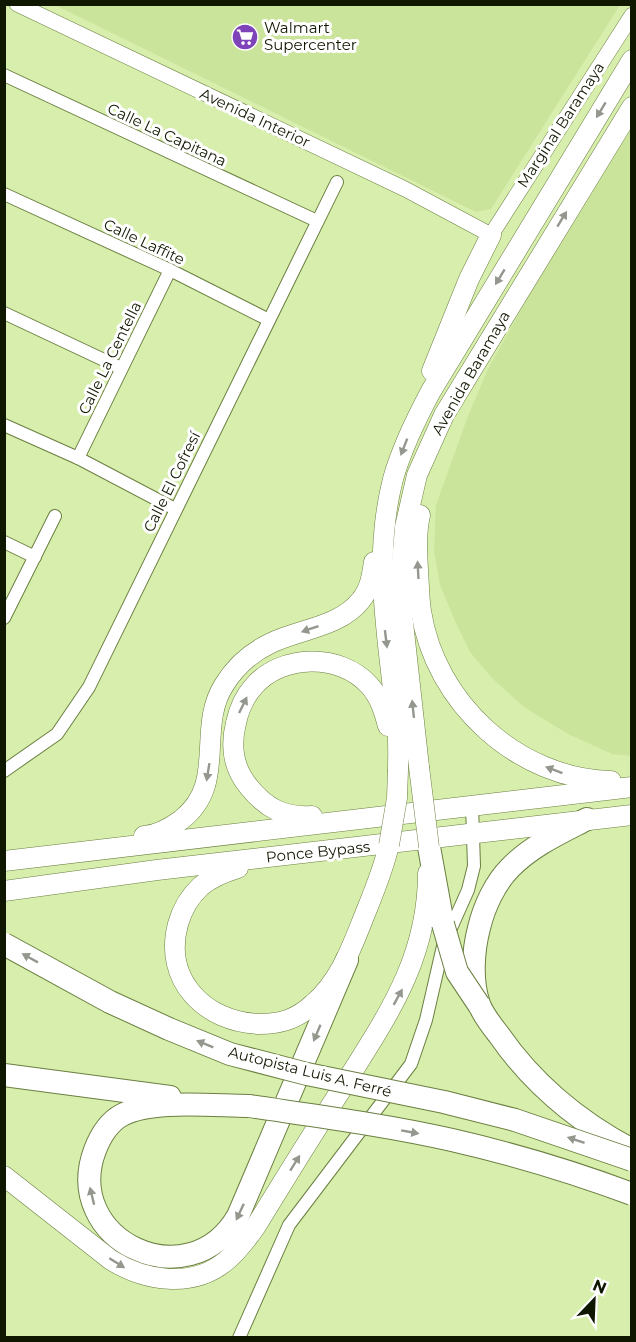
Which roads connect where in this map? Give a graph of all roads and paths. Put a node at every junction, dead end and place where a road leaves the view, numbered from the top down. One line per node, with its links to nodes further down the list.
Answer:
1 (17, 4): 9 (street, Avenida Interior)
2 (632, 15): 9 (street, Marginal Baramaya)
3 (632, 60): 14 (highway, Avenida Baramaya, one-way to 14)
4 (4, 75): 8 (street, Calle La Capitana)
5 (632, 107): 17 (highway, Avenida Baramaya, one-way to 5)
6 (336, 182): 8 (street, Calle El Cofresí)
7 (4, 194): 10 (street, Calle Laffite)
8 (317, 221): 12 (street, Calle El Cofresí)
9 (491, 235): 14 (highway)
10 (170, 270): 12 (street, Calle Laffite); 13 (street, Calle La Centella)
11 (4, 313): 13 (street)
12 (269, 320): 19 (street, Calle El Cofresí)
13 (121, 368): 16 (street, Calle La Centella)
14 (416, 419): 18 (highway, Avenida Baramaya, one-way to 18)
15 (4, 425): 16 (street)
16 (78, 458): 19 (street)
17 (417, 475): 26 (highway, one-way to 17); 33 (highway, Avenida Baramaya, one-way to 17, bridge)
18 (389, 501): 24 (highway, Avenida Baramaya, one-way to 24); 32 (highway, one-way to 32)
19 (175, 509): 25 (street, Calle El Cofresí)
20 (55, 516): 22 (street)
21 (4, 542): 22 (street)
22 (35, 557): 23 (street)
23 (4, 618)
24 (398, 765): 30 (highway, one-way to 24); 38 (highway, Avenida Baramaya, bridge)
25 (4, 771)
26 (632, 785): 27 (highway, Ponce Bypass)
27 (472, 805): 30 (highway, Ponce Bypass); 31 (street)
28 (632, 814): 29 (highway, Ponce Bypass)
29 (586, 819): 31 (highway, Ponce Bypass); 39 (highway)
30 (355, 820): 32 (highway, Ponce Bypass)
31 (473, 834): 34 (highway, Ponce Bypass); 46 (street)
32 (144, 840): 35 (highway)
33 (429, 847): 39 (highway, bridge); 44 (highway, Avenida Baramaya, one-way to 33)
34 (272, 857): 36 (highway, Ponce Bypass); 38 (highway, Avenida Baramaya)
35 (4, 861)
36 (4, 891)
37 (4, 944): 43 (highway, Autopista Luis A. Ferré, one-way to 37, bridge)
38 (347, 960): 41 (highway, one-way to 41)
39 (479, 1005): 42 (highway)
40 (12, 1076): 41 (highway)
41 (249, 1107): 45 (highway, one-way to 45, bridge)
42 (632, 1150)
43 (632, 1160)
44 (4, 1176)
45 (632, 1194)
46 (238, 1338)

